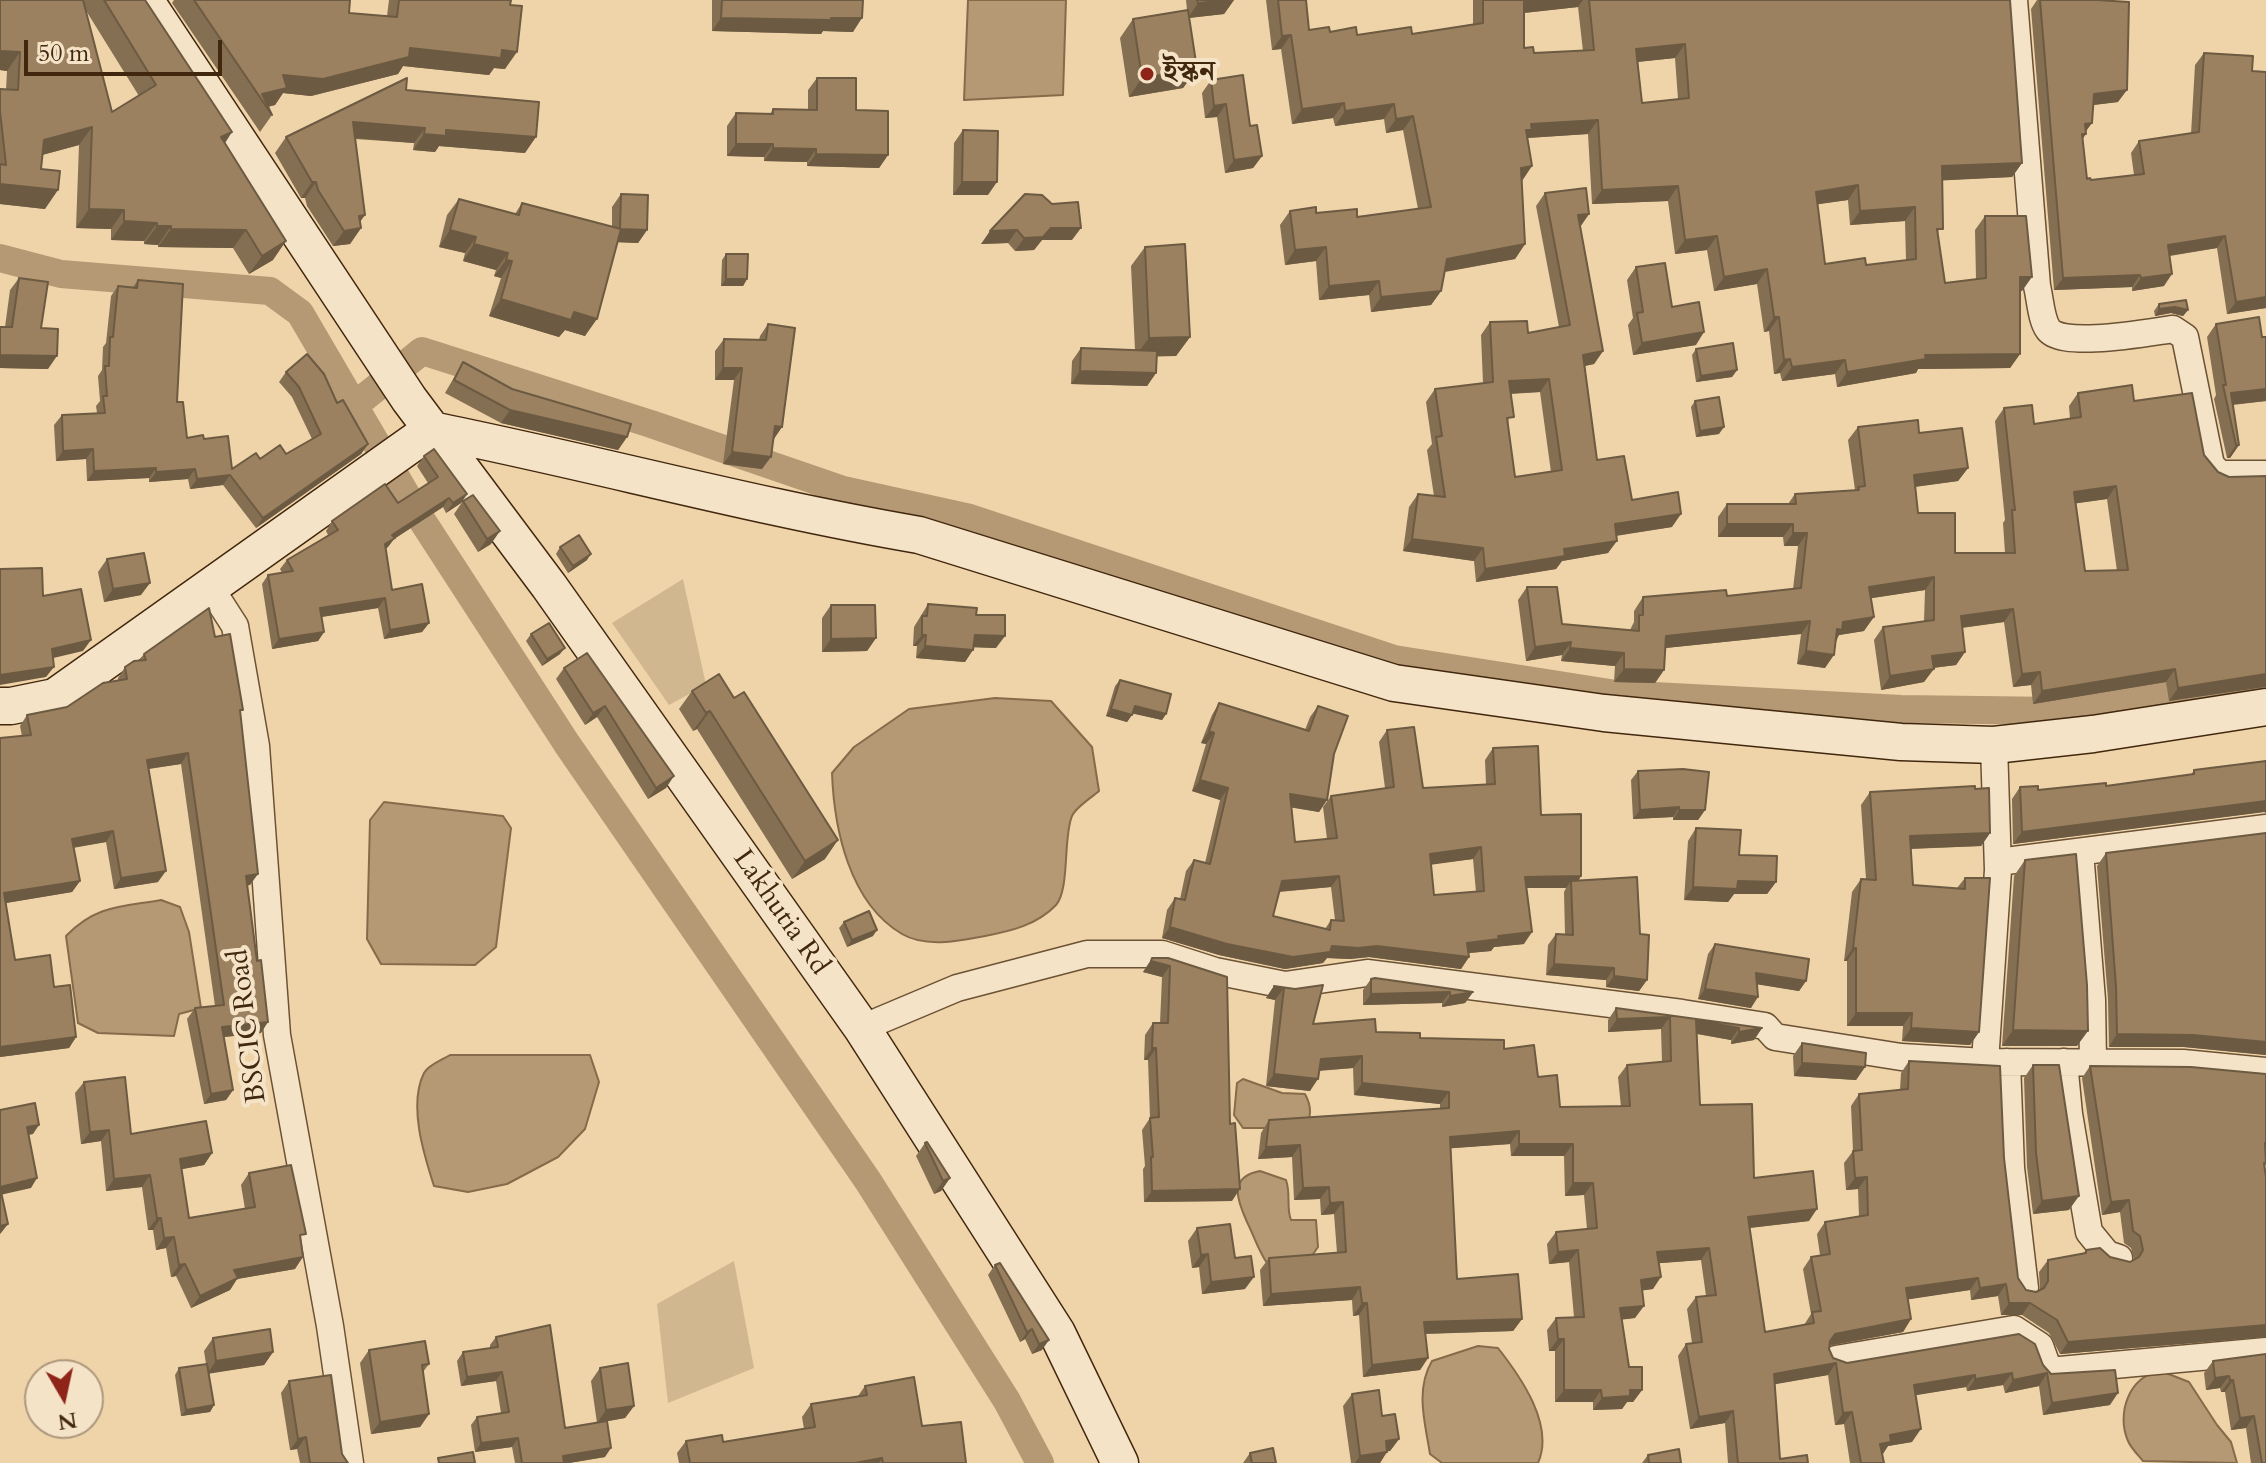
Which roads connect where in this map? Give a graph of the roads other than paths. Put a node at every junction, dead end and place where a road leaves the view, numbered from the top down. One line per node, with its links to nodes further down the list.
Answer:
1 (145, 0): 3 (street, Lakhutia Rd)
2 (2014, 0): 4 (street)
3 (422, 436): 5 (street); 8 (street); 12 (street, Lakhutia Rd)
4 (2266, 474)
5 (210, 587): 6 (street); 21 (street, BSCIC Road)
6 (0, 706)
7 (2266, 707): 8 (street)
8 (1994, 745): 11 (street)
9 (2266, 828): 10 (street)
10 (2080, 852): 11 (street); 15 (street)
11 (1998, 862): 13 (street)
12 (862, 1028): 13 (street); 22 (street, Lakhutia Rd)
13 (1996, 1062): 14 (street); 18 (street)
14 (2064, 1062): 15 (street); 17 (street)
15 (2093, 1062): 16 (street)
16 (2266, 1071)
17 (2119, 1258)
18 (2025, 1288)
19 (2266, 1351): 20 (street)
20 (1836, 1359)
21 (350, 1463)
22 (1120, 1463)

